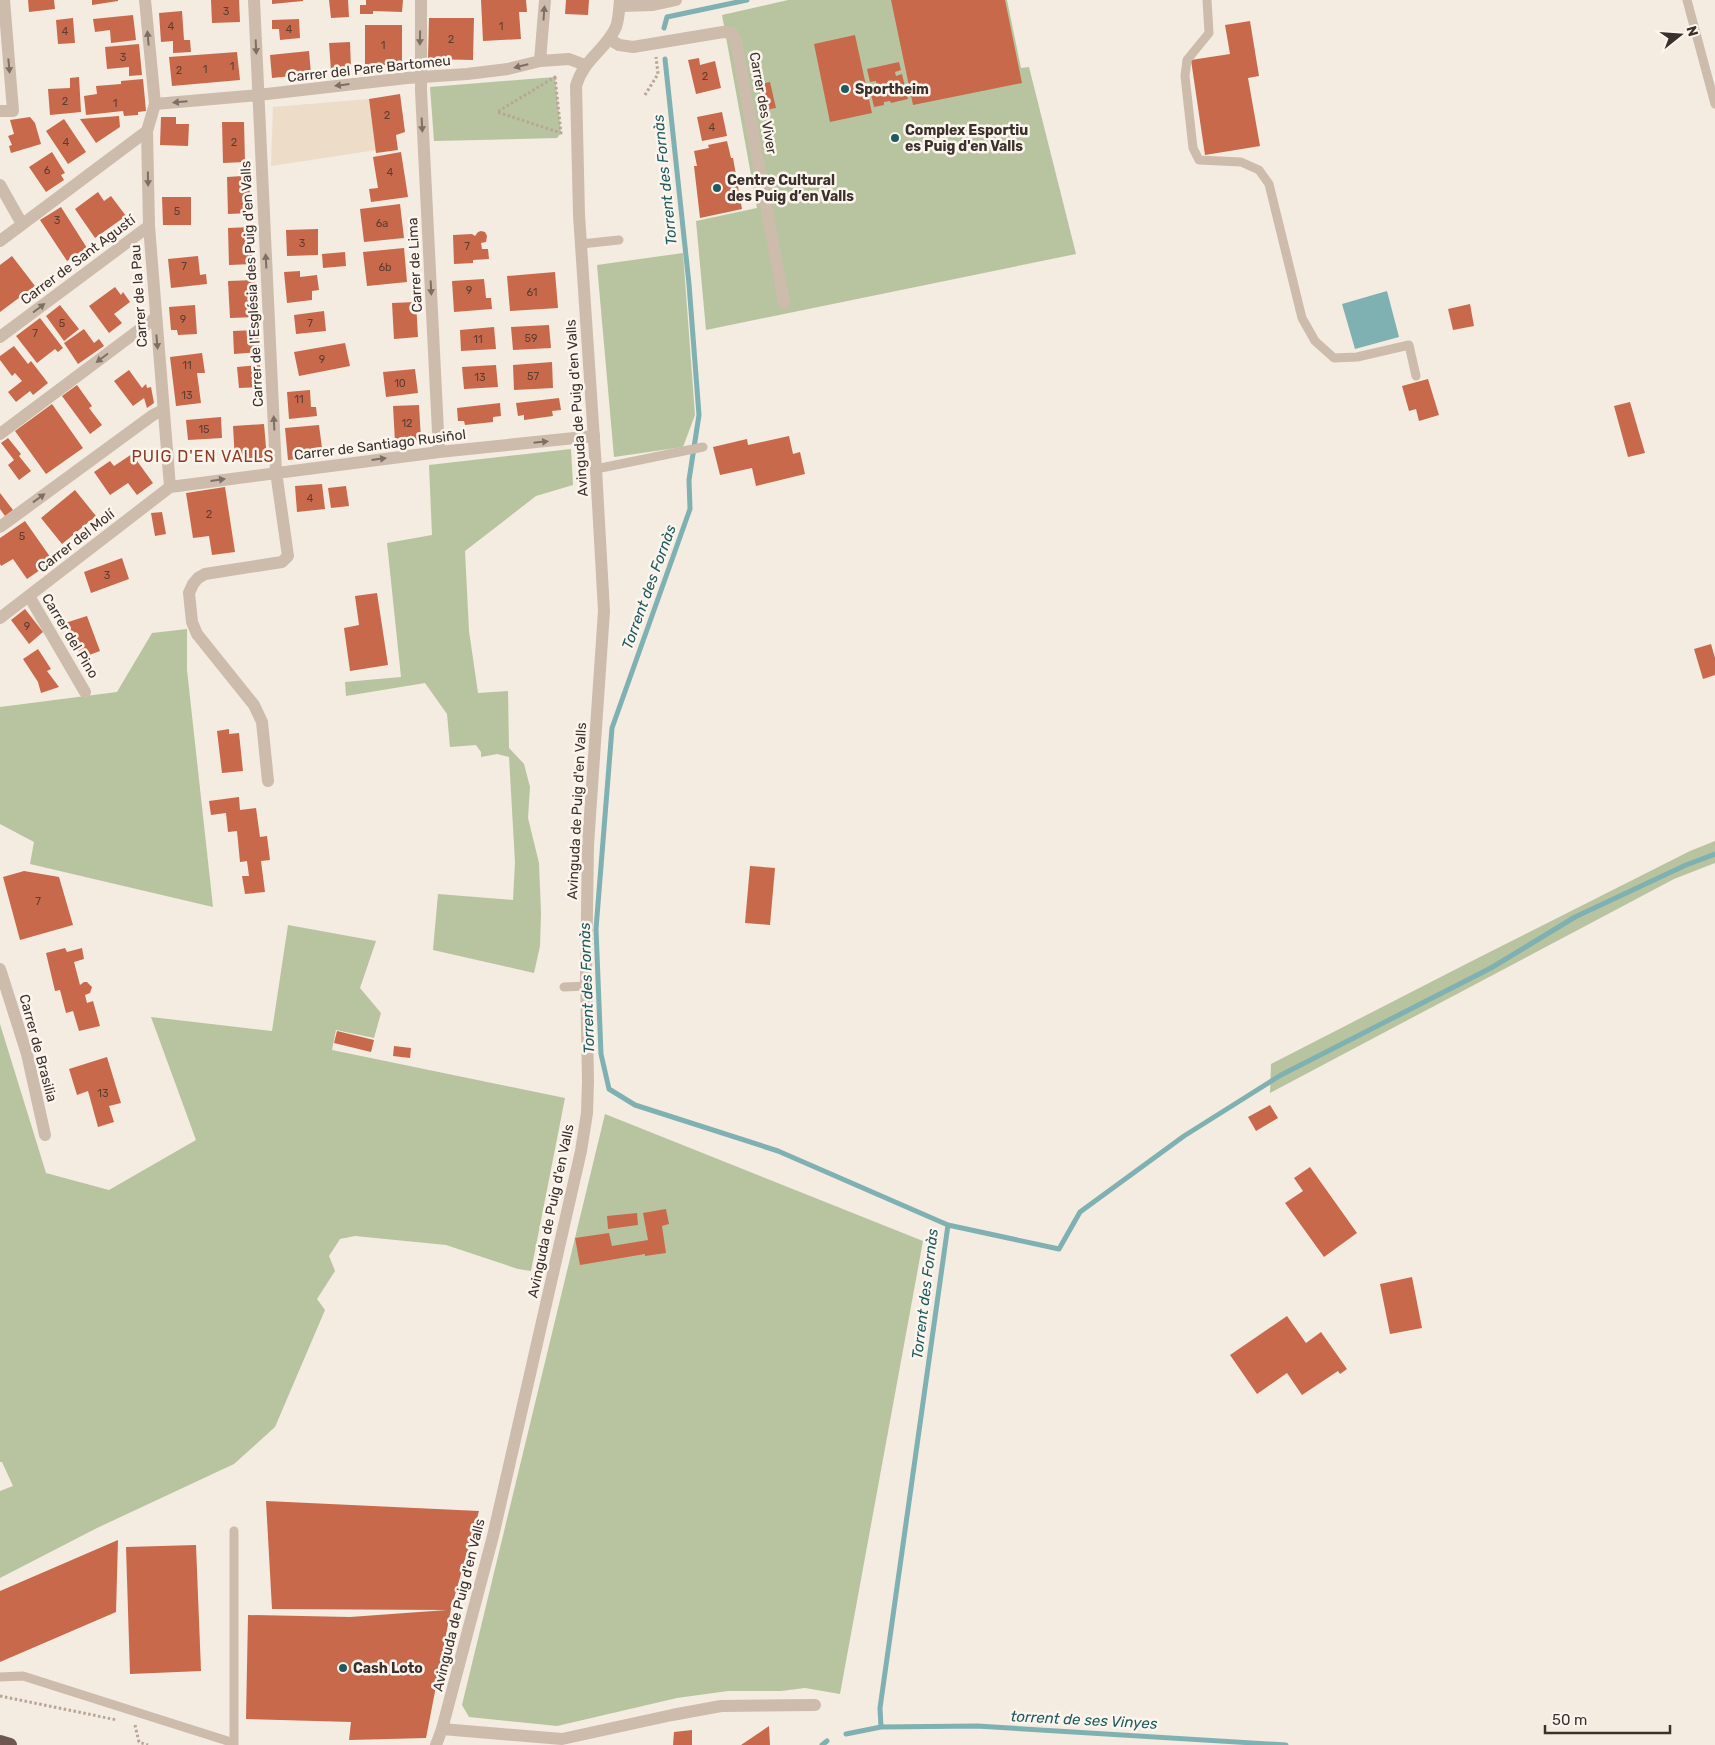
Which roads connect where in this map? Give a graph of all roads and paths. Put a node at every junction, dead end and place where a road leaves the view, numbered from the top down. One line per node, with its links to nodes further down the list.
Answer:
1 (4, 0): 19 (street, one-way to 19)
2 (145, 0): 17 (street, Carrer de la Pau, one-way to 2)
3 (254, 0): 15 (street, Carrer de l'Església des Puig d'en Valls, one-way to 15)
4 (421, 0): 14 (street, Carrer de Lima, one-way to 14)
5 (545, 0): 12 (street, one-way to 5)
6 (676, 0): 9 (street)
7 (1207, 0): 31 (lane)
8 (1687, 0): 18 (lane)
9 (620, 3): 10 (street)
10 (609, 39): 13 (street, Avinguda de Puig d'en Valls); 28 (street, Carrer des Viver)
11 (656, 59): 16 (path)
12 (540, 61): 13 (street, Carrer del Pare Bartomeu); 14 (street, Carrer del Pare Bartomeu, one-way to 14)
13 (585, 65): 27 (street, Avinguda de Puig d'en Valls)
14 (420, 77): 15 (street, Carrer del Pare Bartomeu, one-way to 15); 36 (street, Carrer de Lima, one-way to 36)
15 (258, 95): 17 (street, Carrer del Pare Bartomeu, one-way to 17); 38 (street, Carrer de l'Església des Puig d'en Valls, one-way to 15)
16 (645, 95)
17 (154, 104): 20 (street, Carrer de la Pau)
18 (1715, 104)
19 (0, 111)
20 (147, 131): 23 (street); 24 (street, Carrer de la Pau, one-way to 24)
21 (561, 133): 21 (path)
22 (0, 185): 23 (street)
23 (22, 224): 26 (street)
24 (149, 226): 29 (street, Carrer de la Pau); 30 (street, Carrer de Sant Agustí, one-way to 24)
25 (619, 240): 27 (lane)
26 (0, 241)
27 (581, 244): 34 (street, Avinguda de Puig d'en Valls)
28 (784, 303)
29 (156, 318): 32 (street, Carrer de la Pau, one-way to 32); 33 (street, one-way to 33)
30 (0, 337)
31 (1416, 376)
32 (164, 410): 39 (street, Carrer de la Pau); 40 (street, one-way to 32)
33 (0, 434)
34 (594, 436): 36 (street, Carrer de Santiago Rusiñol, one-way to 34); 37 (street, Avinguda de Puig d'en Valls)
35 (703, 447): 37 (lane)
36 (439, 452): 38 (street, Carrer de Santiago Rusiñol, one-way to 36)
37 (596, 469): 46 (street, Avinguda de Puig d'en Valls)
38 (276, 472): 39 (street, Carrer de Santiago Rusiñol, one-way to 38); 44 (street, Carrer de l'Església des Puig d'en Valls)
39 (170, 487): 41 (street, Carrer del Molí)
40 (0, 527)
41 (28, 596): 42 (street, Carrer del Molí); 43 (street, Carrer del Pino)
42 (0, 618)
43 (85, 692)
44 (268, 782)
45 (0, 969): 48 (street, Carrer de Brasilia)
46 (586, 986): 47 (lane); 55 (street, Avinguda de Puig d'en Valls)
47 (564, 987)
48 (45, 1135)
49 (234, 1531): 57 (lane)
50 (0, 1677): 57 (lane)
51 (0, 1696): 53 (path)
52 (815, 1705): 55 (street)
53 (125, 1722)
54 (135, 1724): 59 (path)
55 (442, 1729): 60 (street, Avinguda de Puig d'en Valls); 61 (street, Avinguda de Puig d'en Valls)
56 (0, 1742): 58 (highway)
57 (234, 1744)
58 (10, 1745)
59 (148, 1745)
60 (436, 1745)
61 (442, 1745)

